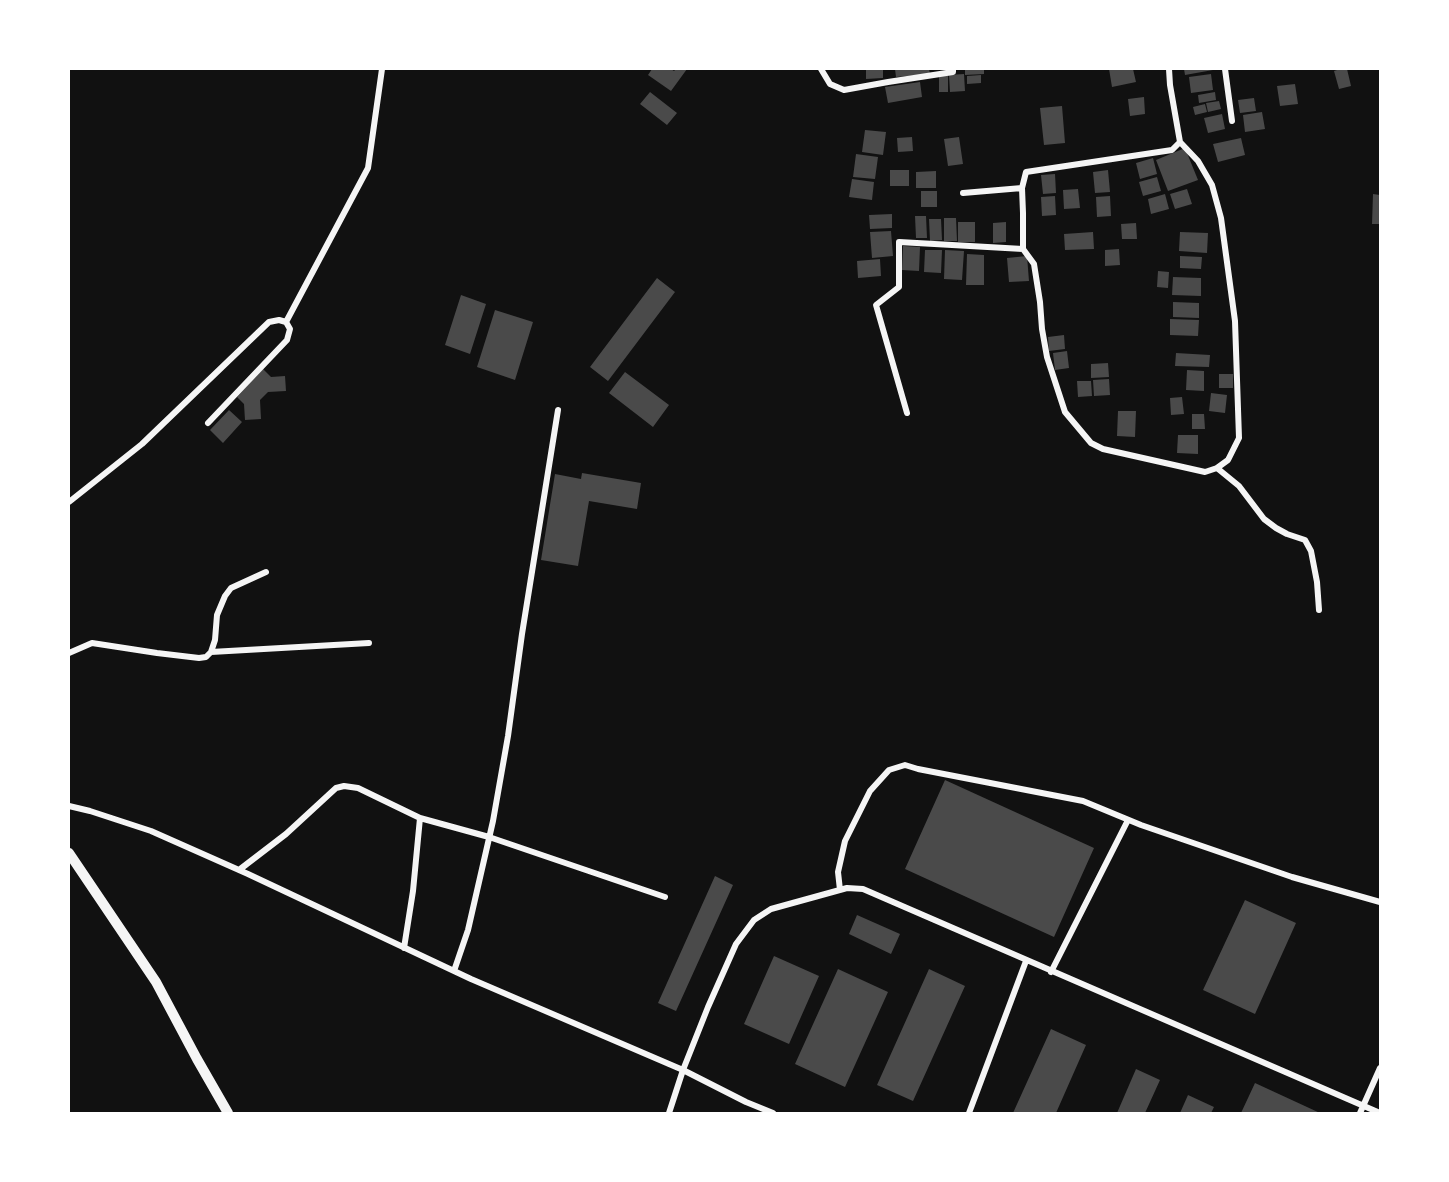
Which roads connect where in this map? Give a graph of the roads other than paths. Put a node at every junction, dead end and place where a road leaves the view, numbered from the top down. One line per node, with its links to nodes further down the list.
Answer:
1 (382, 69): 11 (street)
2 (821, 69): 3 (street)
3 (953, 69)
4 (1169, 69): 7 (street)
5 (1225, 69): 6 (street)
6 (1232, 121)
7 (1180, 142): 8 (street); 15 (street)
8 (1022, 188): 9 (street); 10 (street)
9 (963, 193)
10 (1023, 249): 13 (street); 15 (street)
11 (286, 322): 14 (street); 16 (street)
12 (558, 410): 25 (street)
13 (907, 413)
14 (208, 423)
15 (1217, 468): 18 (street)
16 (69, 502)
17 (266, 572): 21 (street)
18 (1319, 610)
19 (369, 643): 21 (street)
20 (69, 652): 21 (street)
21 (211, 652)
22 (69, 806): 27 (street)
23 (420, 818): 25 (street); 27 (street); 31 (street)
24 (1128, 820): 28 (street); 30 (street); 34 (street)
25 (489, 837): 29 (street); 33 (street)
26 (69, 854): 38 (street)
27 (239, 870): 31 (street)
28 (840, 890): 32 (street); 36 (street)
29 (665, 897)
30 (1380, 902)
31 (404, 948): 33 (street)
32 (1026, 961): 34 (street); 41 (street)
33 (454, 971): 36 (street)
34 (1051, 972): 37 (street)
35 (1380, 1068): 37 (street)
36 (683, 1070): 39 (street); 40 (street)
37 (1363, 1106): 42 (street); 43 (street)
38 (228, 1113)
39 (669, 1113)
40 (773, 1113)
41 (969, 1113)
42 (1360, 1113)
43 (1380, 1113)

